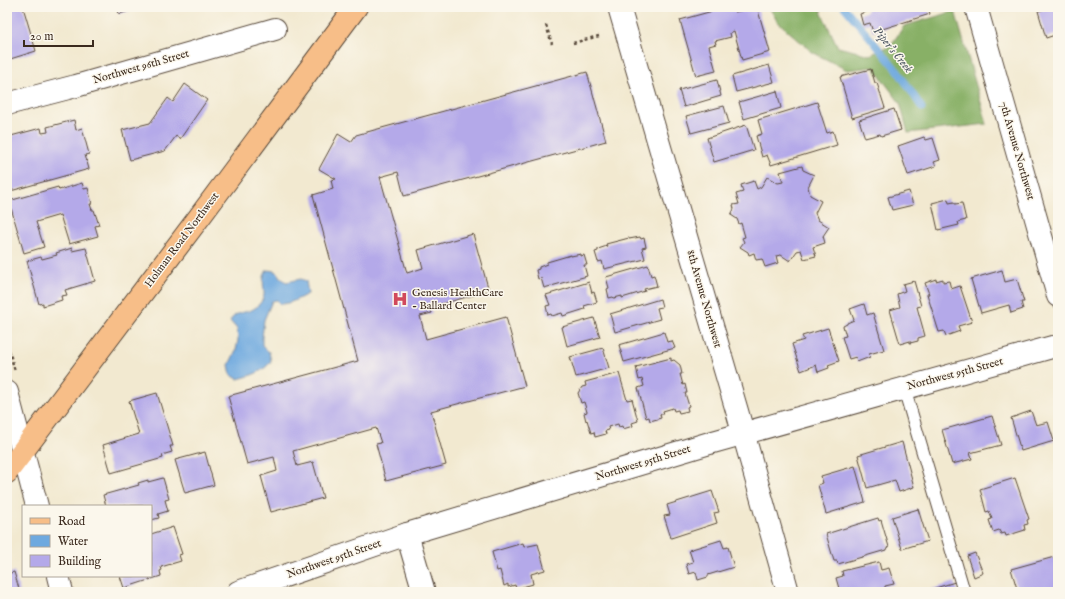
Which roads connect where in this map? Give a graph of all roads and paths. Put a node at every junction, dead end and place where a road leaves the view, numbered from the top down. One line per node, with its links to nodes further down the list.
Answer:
1 (356, 7): 16 (main road, Holman Road Northwest)
2 (619, 7): 15 (street, 8th Avenue Northwest)
3 (976, 7): 10 (street, 7th Avenue Northwest)
4 (546, 25): 7 (path)
5 (275, 29): 9 (street, Northwest 96th Street)
6 (599, 36): 8 (path)
7 (552, 44)
8 (573, 44)
9 (7, 104)
10 (1058, 296)
11 (7, 344): 13 (path)
12 (1056, 346): 14 (street, Northwest 95th Street)
13 (12, 385): 16 (street)
14 (904, 388): 15 (street, Northwest 95th Street); 25 (lane)
15 (743, 433): 19 (street, Northwest 95th Street); 24 (street, 8th Avenue Northwest)
16 (22, 452): 17 (main road, Holman Road Northwest); 18 (street)
17 (7, 472)
18 (37, 505)
19 (407, 534): 22 (street, Northwest 95th Street); 23 (street)
20 (58, 577): 21 (street)
21 (62, 592)
22 (238, 592)
23 (424, 592)
24 (788, 592)
25 (964, 592)

